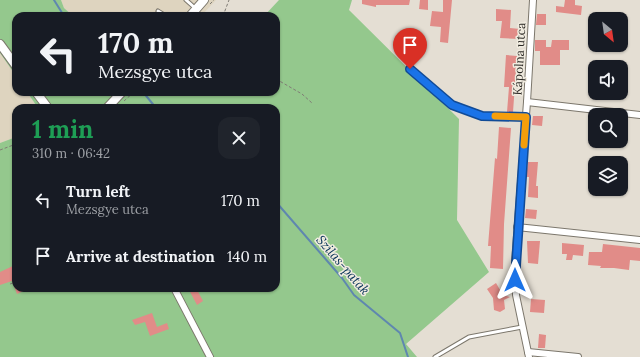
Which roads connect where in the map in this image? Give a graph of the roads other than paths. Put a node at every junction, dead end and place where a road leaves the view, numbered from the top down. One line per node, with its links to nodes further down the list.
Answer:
1 (186, 0): 4 (lane)
2 (204, 0): 4 (main road)
3 (533, 0): 10 (street, Kápolna utca)
4 (196, 9): 5 (main road)
5 (193, 12)
6 (0, 44): 7 (main road)
7 (12, 60)
8 (410, 69): 13 (street)
9 (118, 96): 11 (main road)
10 (527, 102): 12 (street); 13 (street, Kápolna utca)
11 (110, 104)
12 (640, 115)
13 (526, 117): 14 (street, Kápolna utca)
14 (517, 227): 15 (street); 17 (street, Kápolna utca)
15 (640, 240)
16 (176, 292): 19 (street)
17 (522, 327): 18 (street, Kápolna utca); 20 (lane)
18 (528, 354): 21 (street)
19 (210, 357)
20 (435, 357)
21 (578, 357)

